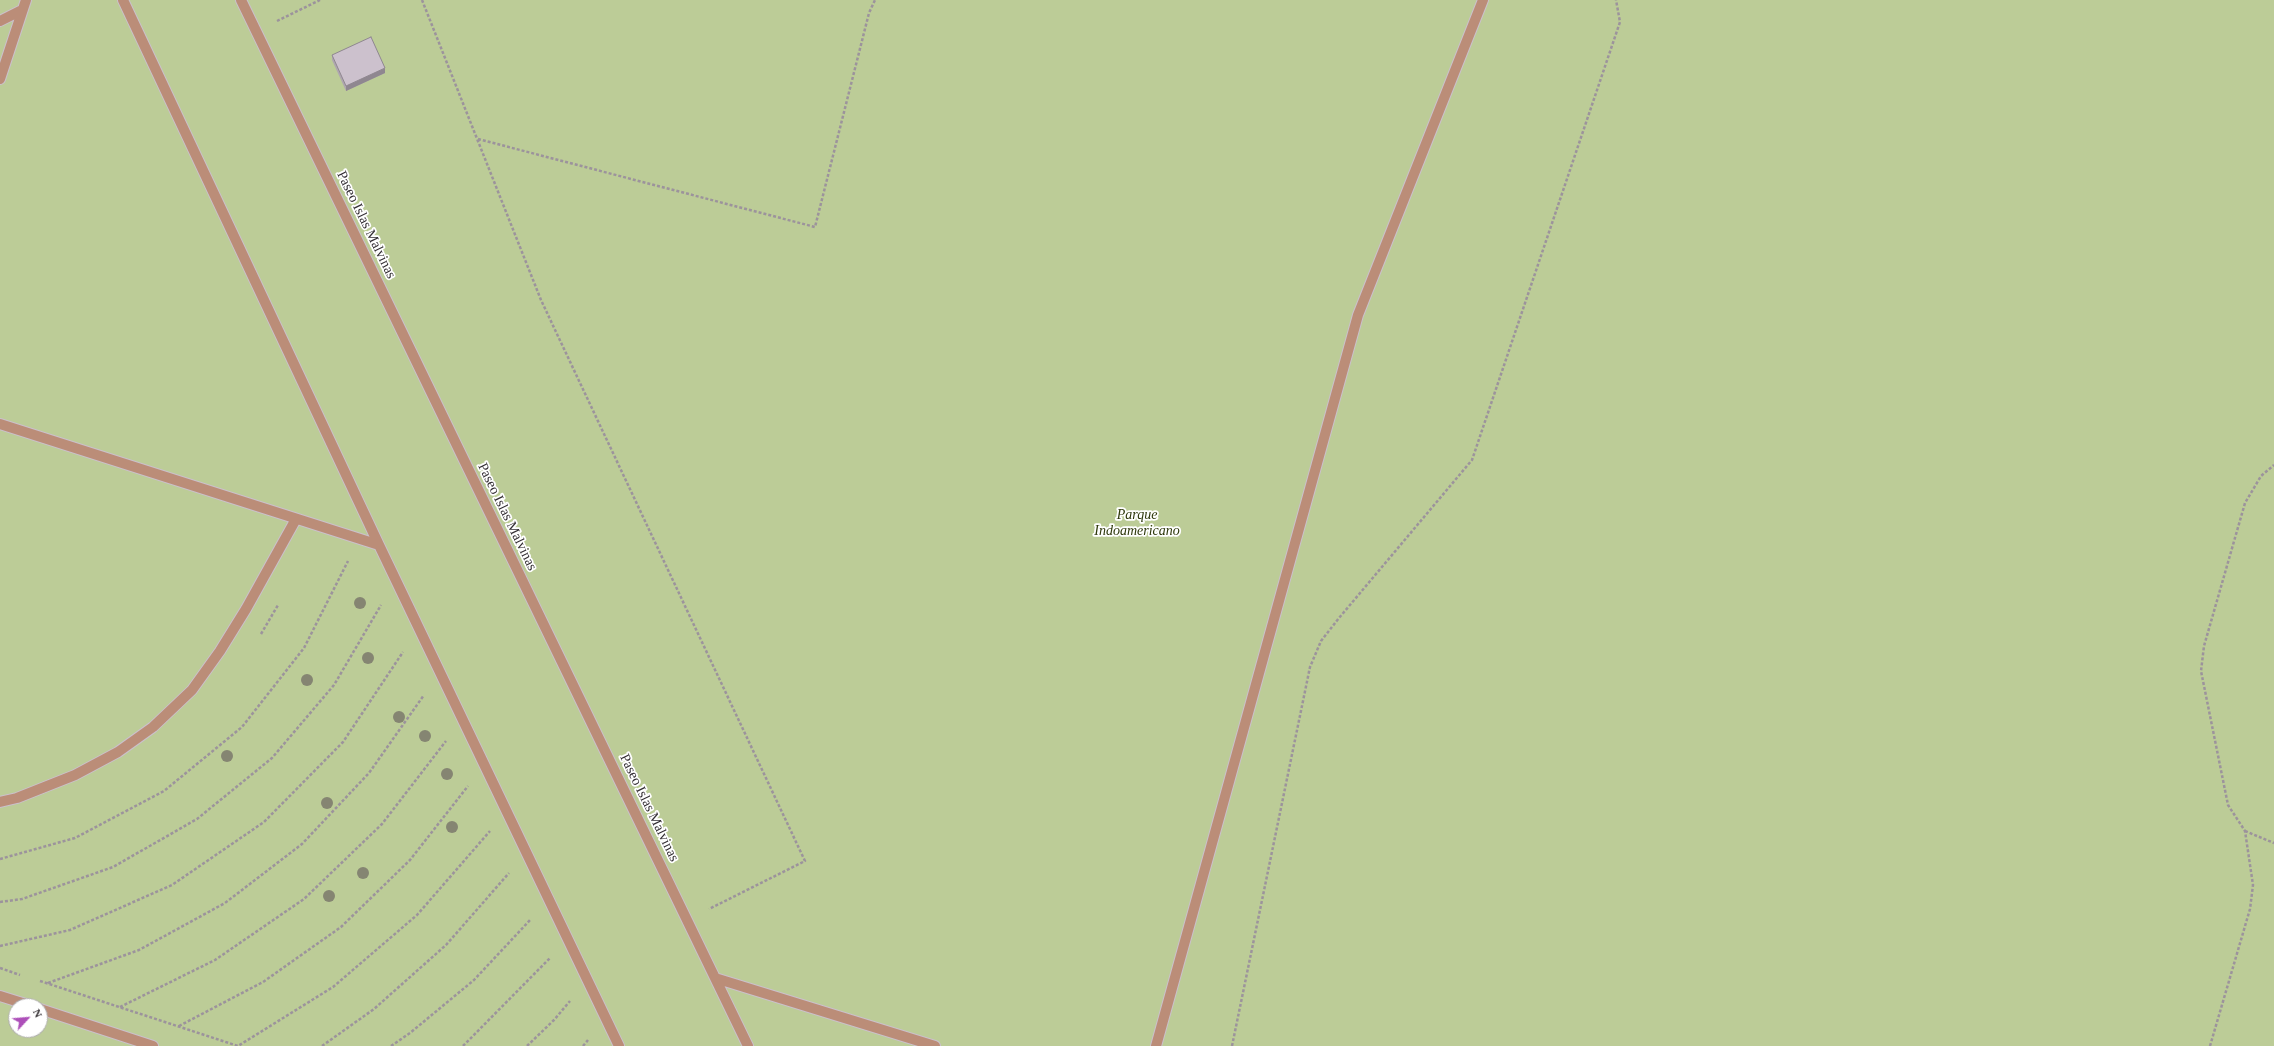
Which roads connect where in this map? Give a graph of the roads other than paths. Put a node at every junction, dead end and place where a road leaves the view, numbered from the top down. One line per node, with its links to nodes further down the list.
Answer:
1 (123, 0): 9 (street)
2 (241, 0): 11 (street, Paseo Islas Malvinas)
3 (1483, 0): 17 (street)
4 (24, 5): 5 (street); 6 (street)
5 (0, 21)
6 (0, 79)
7 (0, 424): 8 (street)
8 (296, 519): 9 (street); 10 (street)
9 (379, 545): 14 (street)
10 (0, 802)
11 (715, 978): 15 (street, Paseo Islas Malvinas); 16 (street)
12 (48, 1012): 13 (street)
13 (153, 1046)
14 (619, 1046)
15 (748, 1046)
16 (935, 1046)
17 (1156, 1046)

